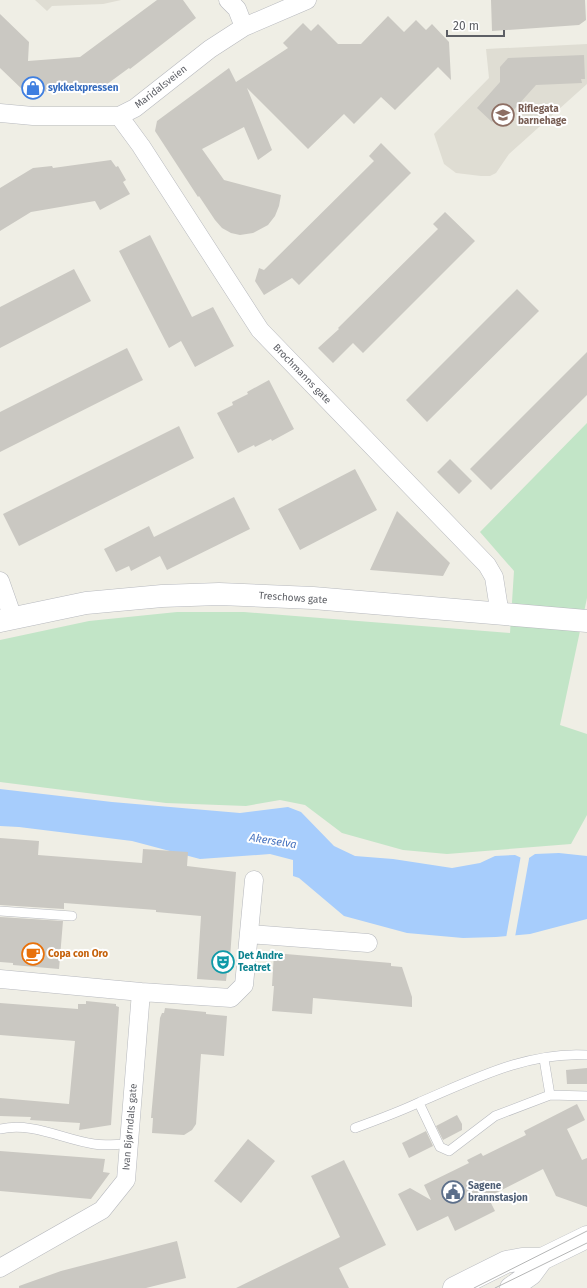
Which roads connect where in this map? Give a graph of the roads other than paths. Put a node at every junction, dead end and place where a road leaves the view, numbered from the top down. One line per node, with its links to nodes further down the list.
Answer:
1 (228, 0): 3 (street)
2 (307, 0): 3 (street, Maridalsveien)
3 (244, 27): 5 (street, Maridalsveien)
4 (0, 113): 5 (street, Maridalsveien)
5 (119, 116): 7 (street, Brochmanns gate)
6 (0, 581): 8 (street)
7 (500, 615): 8 (street, Treschows gate); 9 (street, Treschows gate)
8 (7, 619)
9 (587, 621)
10 (254, 880): 13 (street)
11 (0, 911): 12 (lane)
12 (72, 916)
13 (249, 934): 14 (street); 16 (street)
14 (368, 943)
15 (0, 979): 16 (street)
16 (141, 992): 24 (street, Ivan Bjørndals gate)
17 (587, 1055): 18 (lane)
18 (544, 1059): 19 (lane); 21 (lane)
19 (550, 1095): 20 (lane); 21 (lane)
20 (587, 1096)
21 (419, 1103): 22 (lane)
22 (355, 1128)
23 (0, 1129): 24 (lane)
24 (128, 1144): 27 (street, Ivan Bjørndals gate)
25 (587, 1237): 26 (street)
26 (542, 1259): 28 (street); 29 (street)
27 (0, 1268)
28 (454, 1288)
29 (510, 1288)

